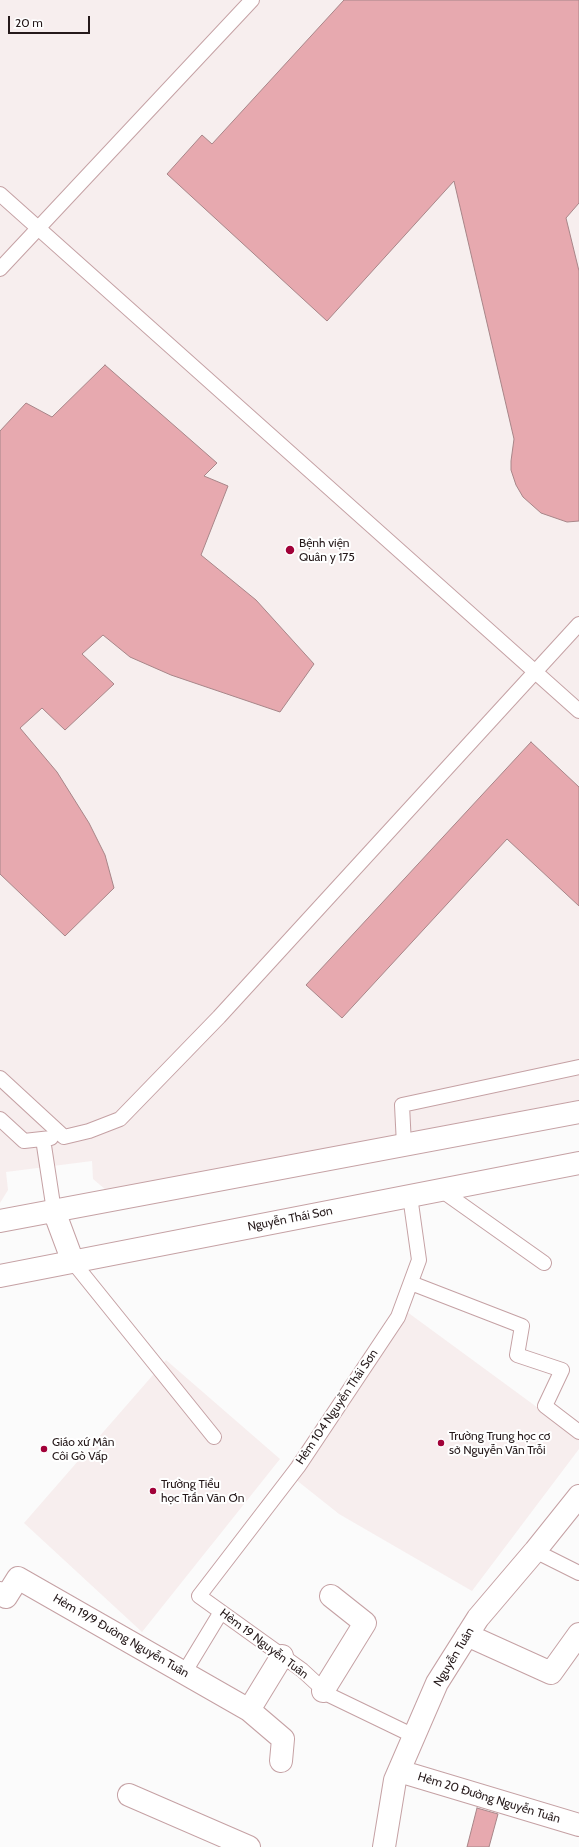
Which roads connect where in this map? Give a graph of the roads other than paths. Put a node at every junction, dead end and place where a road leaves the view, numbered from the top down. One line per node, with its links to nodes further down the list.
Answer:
1 (252, 0): 3 (lane)
2 (0, 194): 3 (lane)
3 (38, 228): 4 (lane); 6 (lane)
4 (0, 270)
5 (579, 624): 6 (lane)
6 (536, 672): 7 (lane); 12 (lane)
7 (579, 711)
8 (579, 1067): 14 (lane)
9 (0, 1078): 12 (lane)
10 (579, 1112): 14 (street)
11 (0, 1119): 13 (lane)
12 (64, 1137): 13 (lane)
13 (43, 1138): 18 (lane)
14 (404, 1145): 18 (street)
15 (579, 1163): 16 (street, Nguyễn Thái Sơn)
16 (441, 1190): 17 (street, Nguyễn Thái Sơn); 21 (lane)
17 (410, 1196): 20 (street, Nguyễn Thái Sơn); 23 (lane, Hẻm 104 Nguyễn Thái Sơn)
18 (54, 1211): 19 (street); 20 (street)
19 (0, 1221)
20 (73, 1262): 22 (street, Nguyễn Thái Sơn); 25 (lane)
21 (544, 1263)
22 (0, 1276)
23 (411, 1283): 24 (lane); 30 (lane, Hẻm 104 Nguyễn Thái Sơn)
24 (579, 1432)
25 (214, 1437)
26 (579, 1496): 27 (street, Nguyễn Tuân)
27 (535, 1551): 28 (lane); 34 (street, Nguyễn Tuân)
28 (579, 1573)
29 (0, 1593): 36 (street, Hẻm 19/9 Đường Nguyễn Tuân)
30 (199, 1596): 32 (lane, Hẻm 19 Nguyễn Tuân)
31 (331, 1596): 37 (street)
32 (221, 1612): 35 (lane, Hẻm 19 Nguyễn Tuân); 36 (lane)
33 (579, 1634): 34 (street)
34 (467, 1635): 39 (street, Nguyễn Tuân)
35 (282, 1656): 37 (lane, Hẻm 19 Nguyễn Tuân); 38 (street)
36 (184, 1673): 38 (street, Hẻm 19/9 Đường Nguyễn Tuân)
37 (323, 1690): 39 (lane, Hẻm 19 Nguyễn Tuân)
38 (249, 1710): 40 (street, Hẻm 19/9 Đường Nguyễn Tuân)
39 (414, 1736): 41 (street, Nguyễn Tuân)
40 (281, 1761)
41 (399, 1771): 43 (street, Hẻm 20 Đường Nguyễn Tuân); 45 (street, Nguyễn Tuân)
42 (129, 1795): 44 (street)
43 (579, 1824)
44 (249, 1847)
45 (384, 1847)

